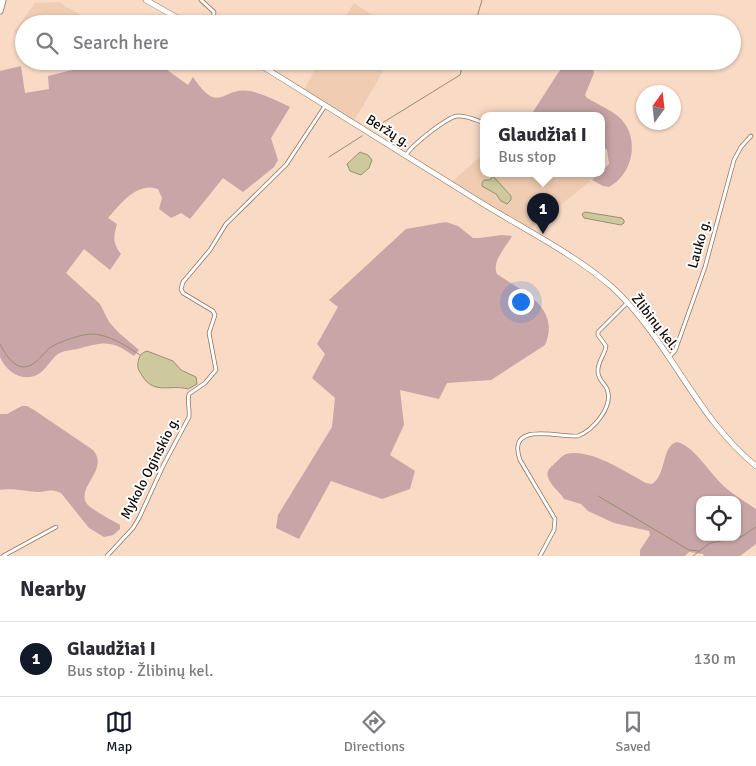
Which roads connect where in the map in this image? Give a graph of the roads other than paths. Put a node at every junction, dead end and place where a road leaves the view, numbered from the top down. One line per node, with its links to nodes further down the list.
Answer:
1 (3, 0): 4 (main road)
2 (146, 0): 5 (main road)
3 (201, 0): 6 (street)
4 (0, 11)
5 (172, 15)
6 (214, 15)
7 (268, 70): 8 (main road, Beržų g.)
8 (325, 106): 11 (main road, Beržų g.); 18 (street, Mykolo Oginskio g.)
9 (480, 122): 11 (street)
10 (751, 136): 14 (street, Lauko g.)
11 (405, 155): 12 (main road, Beržų g.)
12 (510, 220): 13 (main road, Žlibinų kel.)
13 (627, 303): 14 (main road, Žlibinų kel.); 19 (street)
14 (668, 358): 15 (main road, Žlibinų kel.)
15 (756, 466)
16 (56, 527): 17 (street)
17 (3, 556)
18 (107, 556)
19 (540, 556)

